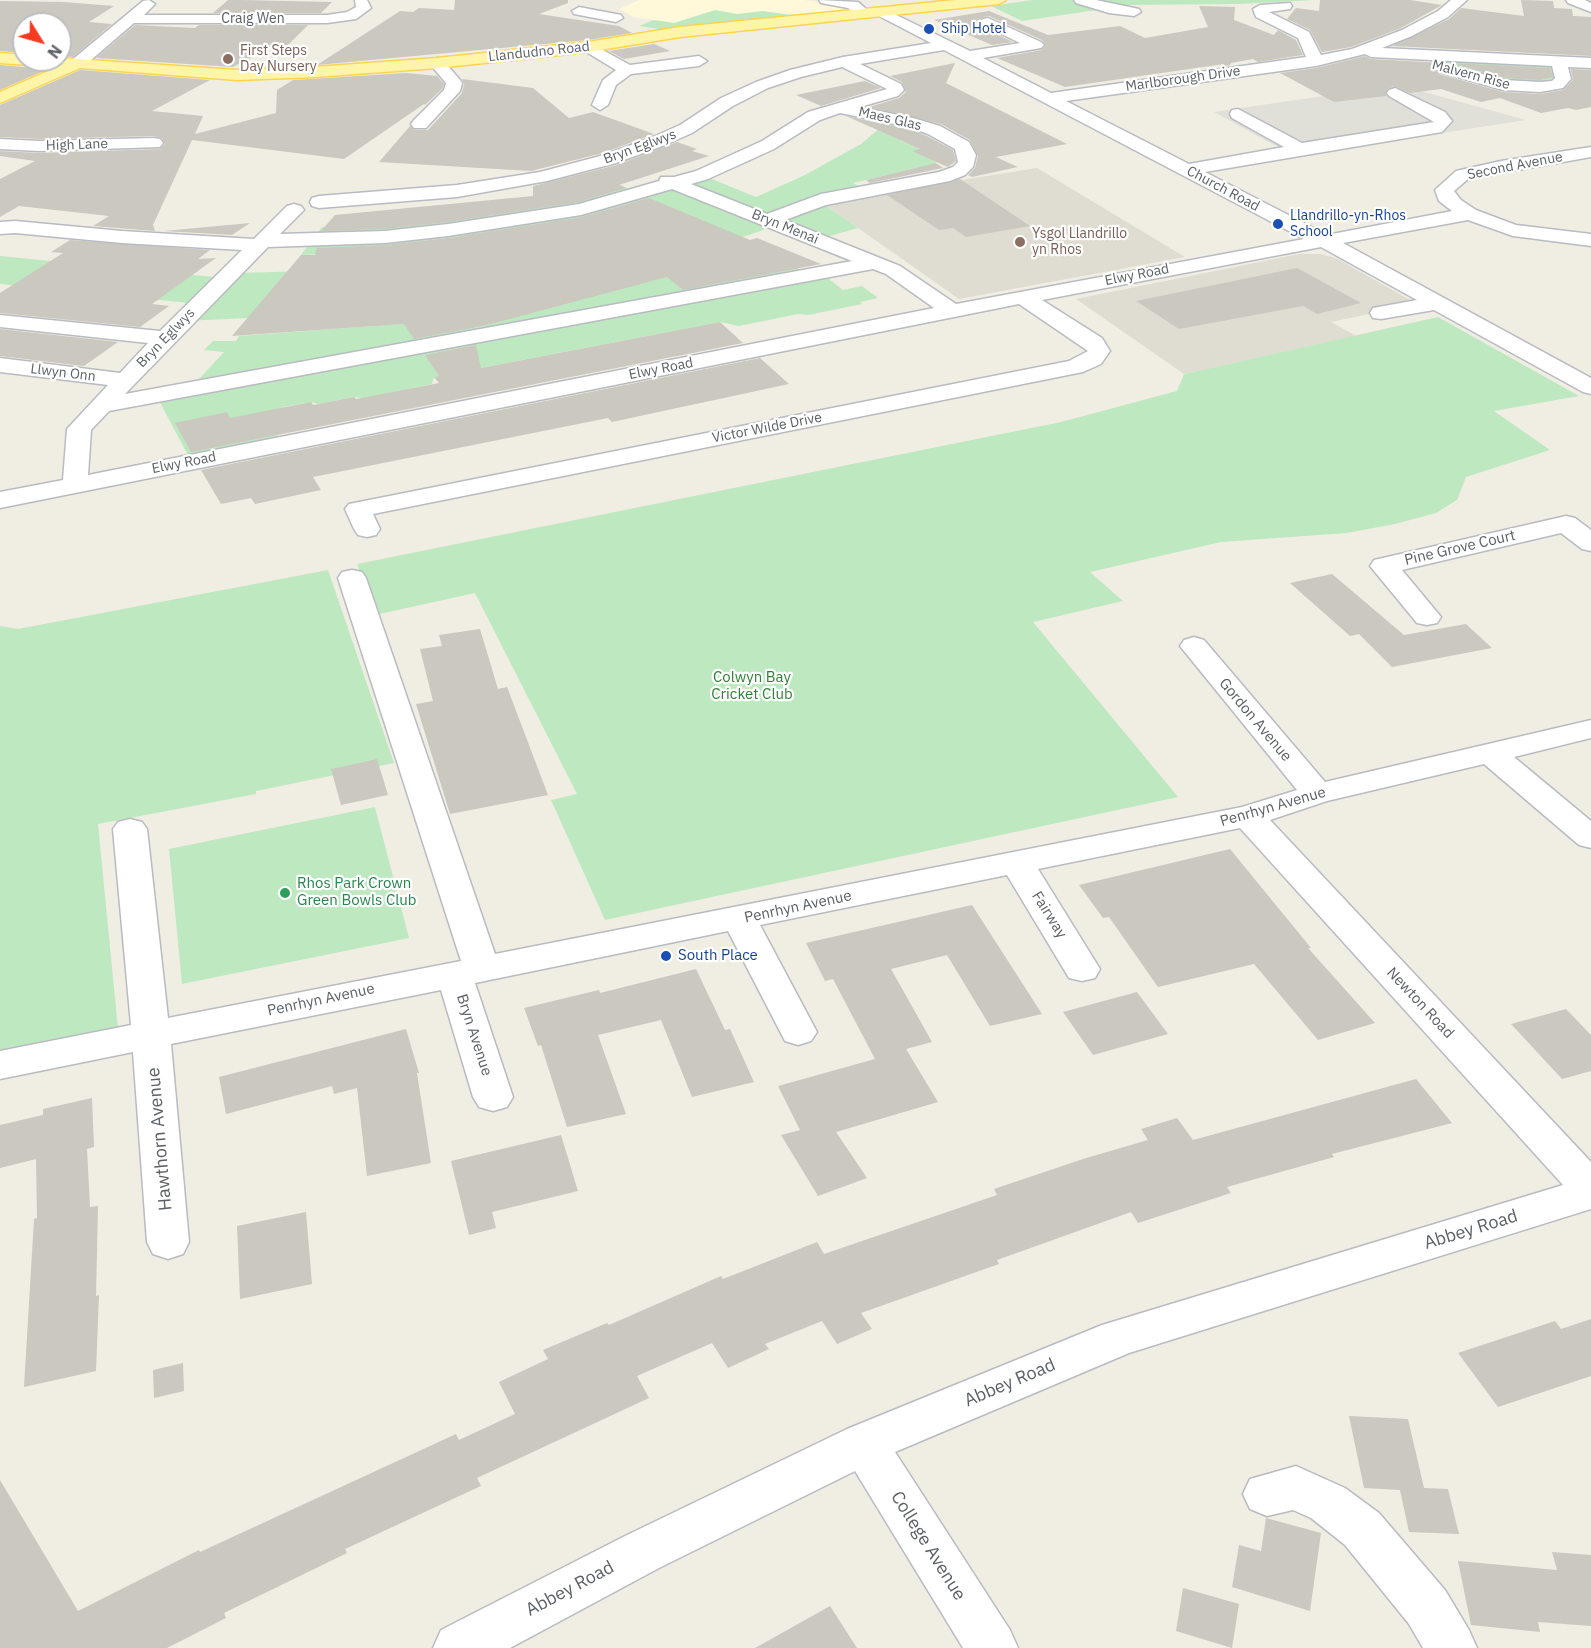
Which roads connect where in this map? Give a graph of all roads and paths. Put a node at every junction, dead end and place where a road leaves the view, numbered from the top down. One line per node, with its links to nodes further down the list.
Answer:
1 (152, 0): 14 (street)
2 (826, 0): 13 (street, Church Road)
3 (999, 0): 13 (main road, Llandudno Road)
4 (1081, 0): 12 (street)
5 (1460, 0): 16 (street, Marlborough Drive)
6 (1573, 0): 9 (street)
7 (361, 2): 14 (street, Craig Wen)
8 (1285, 6): 18 (street)
9 (1591, 8)
10 (616, 11): 11 (street)
11 (587, 12)
12 (1134, 12)
13 (874, 13): 20 (street, Church Road); 21 (main road, Llandudno Road)
14 (132, 19): 30 (street)
15 (988, 22): 24 (street)
16 (1407, 33): 17 (street, Marlborough Drive); 22 (street, Marlborough Drive)
17 (1361, 34)
18 (1304, 35): 19 (street); 26 (street)
19 (1327, 35)
20 (948, 45): 24 (street, Church Road); 28 (street, Bryn Eglwys)
21 (588, 47): 31 (main road, Llandudno Road); 33 (street)
22 (1357, 52): 23 (street, Malvern Rise); 26 (street, Marlborough Drive)
23 (1395, 54): 27 (street, Malvern Rise); 27 (street, Malvern Rise)
24 (969, 56): 36 (street, Church Road)
25 (699, 61): 33 (street)
26 (1316, 61): 36 (street, Marlborough Drive)
27 (1558, 61): 32 (street, Malvern Rise)
28 (843, 62): 38 (street); 45 (street, Bryn Eglwys)
29 (72, 63): 30 (main road, Llandudno Road)
30 (78, 63): 31 (main road, Llandudno Road); 35 (main road)
31 (437, 63): 40 (street)
32 (1591, 63)
33 (627, 70): 37 (street)
34 (1395, 93): 43 (street)
35 (0, 98)
36 (1050, 98): 46 (street, Church Road)
37 (600, 105)
38 (839, 108): 47 (street, Maes Glas); 49 (street, Maes Glas)
39 (1239, 114): 43 (street)
40 (420, 124)
41 (154, 143): 42 (street, High Lane)
42 (0, 144)
43 (1294, 150): 46 (street)
44 (1591, 152): 48 (street, Second Avenue)
45 (610, 159): 47 (street, Bryn Menai); 53 (street, Bryn Eglwys)
46 (1187, 170): 51 (street, Church Road)
47 (675, 184): 49 (street, Bryn Menai); 53 (street, Maes Glas)
48 (1469, 214): 51 (street, Elwy Road); 52 (street)
49 (768, 220): 54 (street, Bryn Menai)
50 (0, 228): 53 (street, Maes Glas)
51 (1322, 240): 55 (street, Elwy Road); 56 (street, Church Road)
52 (1591, 240)
53 (260, 243): 60 (street, Bryn Eglwys)
54 (874, 263): 57 (street, Bryn Menai); 64 (street)
55 (1023, 297): 57 (street, Elwy Road); 67 (street, Victor Wilde Drive)
56 (1438, 303): 58 (street); 63 (street, Church Road)
57 (952, 311): 65 (street, Elwy Road)
58 (1381, 313)
59 (0, 321): 60 (street)
60 (165, 338): 62 (street, Bryn Eglwys)
61 (0, 365): 62 (street, Llwyn Onn)
62 (125, 380): 64 (street, Bryn Eglwys)
63 (1591, 387)
64 (102, 405): 65 (street, Bryn Eglwys)
65 (75, 484): 66 (street, Elwy Road)
66 (0, 500)
67 (368, 529)
68 (1591, 543): 70 (street, Pine Grove Court)
69 (352, 578): 81 (street, Bryn Avenue)
70 (1427, 617)
71 (1194, 646): 74 (street, Gordon Avenue)
72 (1591, 729): 73 (street, Penrhyn Avenue)
73 (1490, 753): 74 (street, Penrhyn Avenue); 77 (street)
74 (1317, 794): 75 (street, Penrhyn Avenue)
75 (1248, 816): 78 (street, Penrhyn Avenue); 86 (street, Newton Road)
76 (130, 829): 83 (street, Hawthorn Avenue)
77 (1591, 838)
78 (1016, 861): 79 (street, Penrhyn Avenue); 80 (street, Fairway)
79 (739, 919): 81 (street, Penrhyn Avenue); 82 (street)
80 (1082, 969)
81 (468, 970): 83 (street, Penrhyn Avenue); 85 (street, Bryn Avenue)
82 (798, 1032)
83 (151, 1035): 84 (street, Penrhyn Avenue); 87 (street, Hawthorn Avenue)
84 (0, 1065)
85 (493, 1097)
86 (1591, 1191): 88 (street, Abbey Road)
87 (168, 1242)
88 (864, 1444): 90 (street, Abbey Road); 91 (street, College Avenue)
89 (1266, 1494): 92 (street)
90 (459, 1648)
91 (992, 1648)
92 (1450, 1648)

